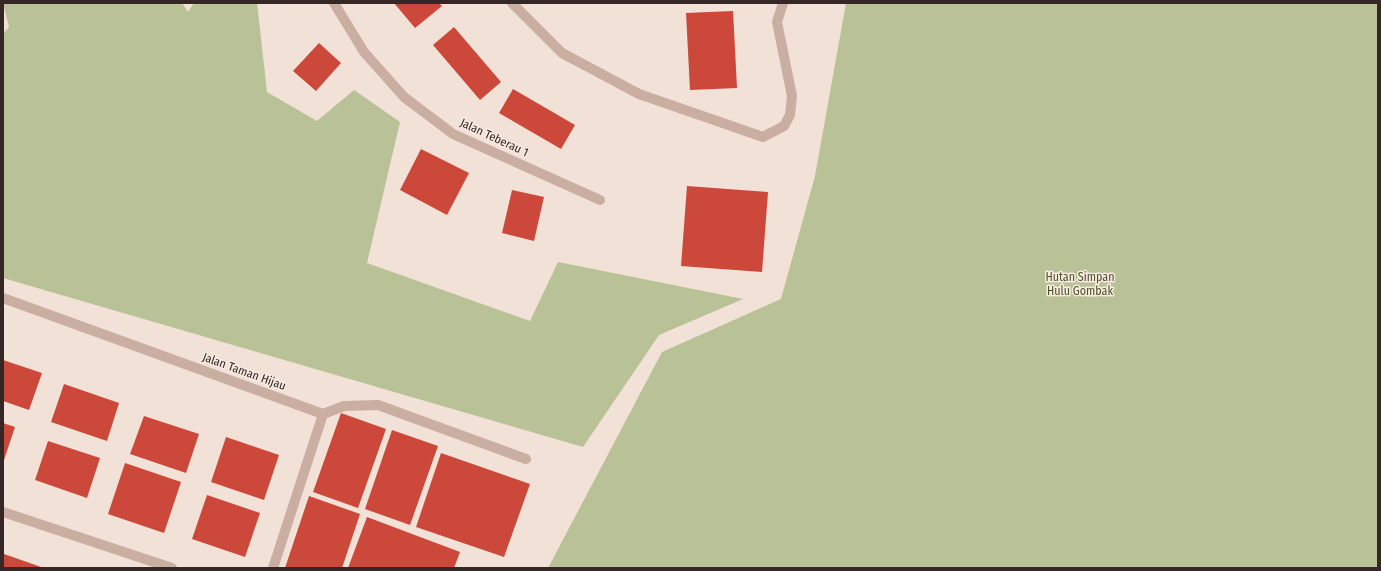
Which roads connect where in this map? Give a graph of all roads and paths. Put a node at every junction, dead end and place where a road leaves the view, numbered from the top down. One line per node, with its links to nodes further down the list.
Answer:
1 (334, 3): 4 (street, Jalan Teberau 1)
2 (512, 3): 3 (street)
3 (783, 3)
4 (600, 200)
5 (3, 298): 6 (street, Jalan Taman Hijau)
6 (323, 414): 7 (street); 10 (street)
7 (526, 459)
8 (3, 512): 9 (street)
9 (172, 568)
10 (273, 568)

